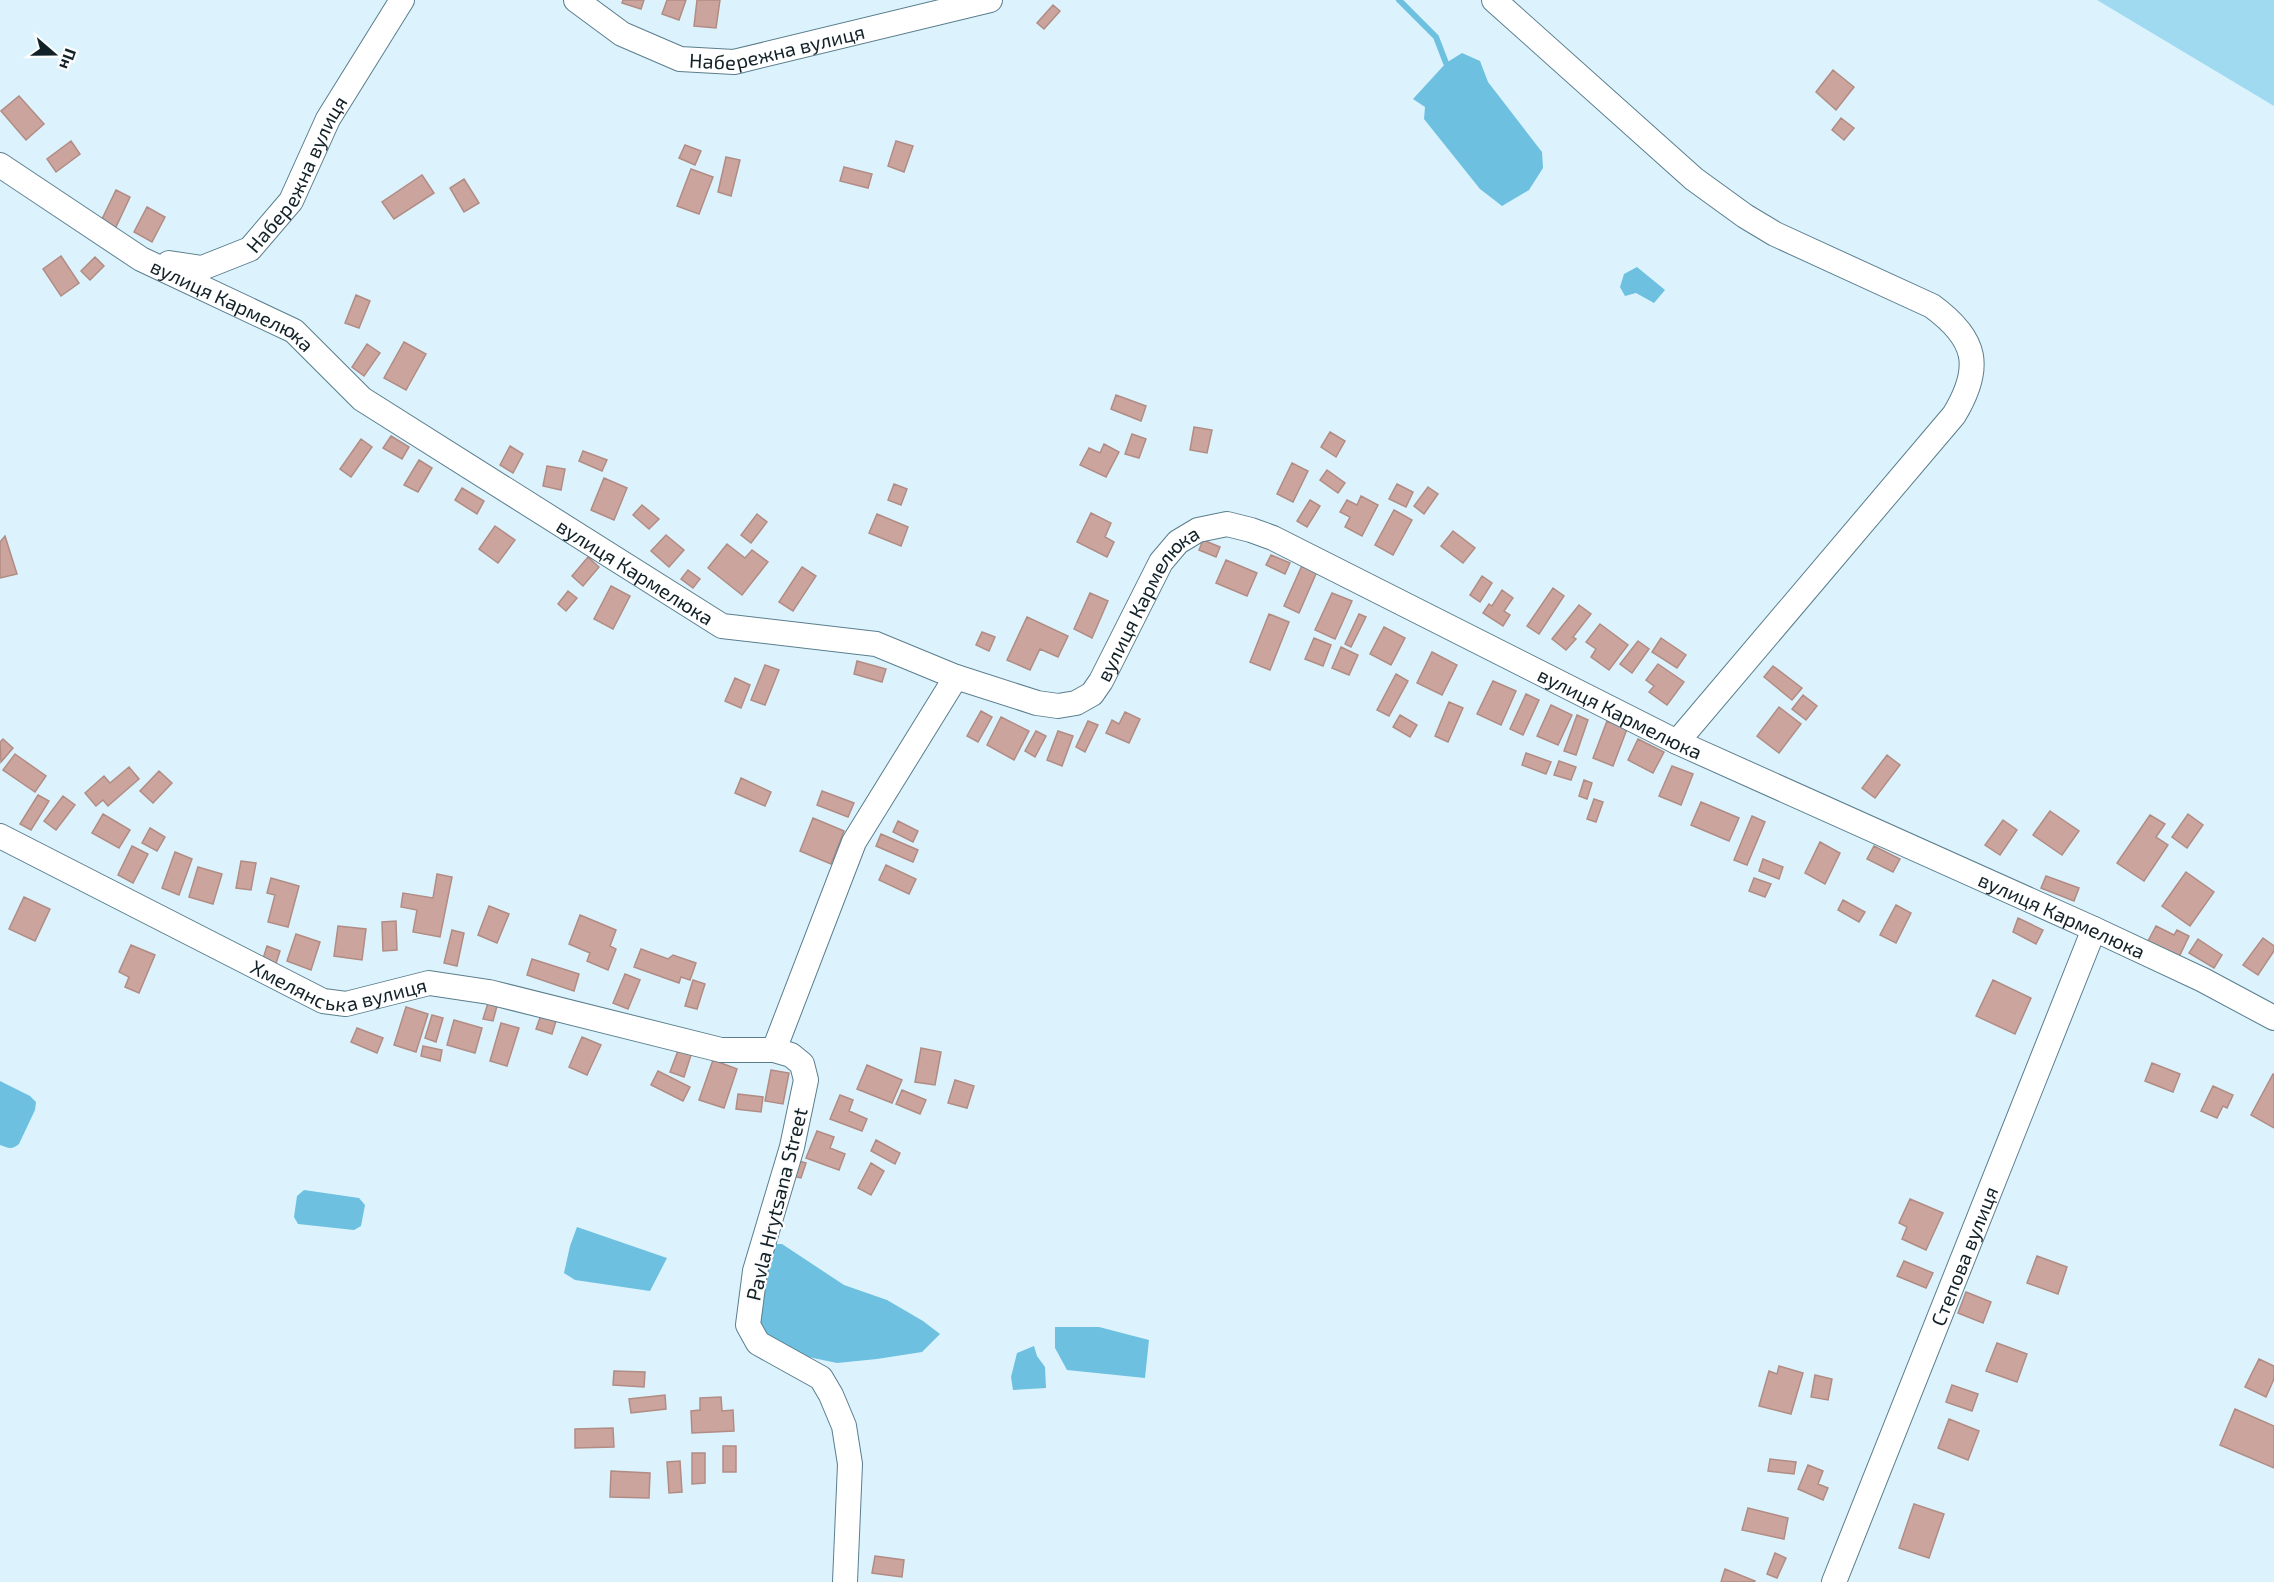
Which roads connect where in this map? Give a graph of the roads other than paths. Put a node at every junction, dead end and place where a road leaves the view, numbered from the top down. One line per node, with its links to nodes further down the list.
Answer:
1 (402, 0): 6 (street, Набережна вулиця)
2 (576, 0): 3 (street, Набережна вулиця)
3 (990, 0)
4 (1494, 0): 8 (street)
5 (0, 165): 6 (street, вулиця Кармелюка)
6 (141, 259): 7 (street, вулиця Кармелюка)
7 (956, 677): 8 (street, вулиця Кармелюка); 12 (street)
8 (1677, 742): 10 (street, вулиця Кармелюка)
9 (0, 836): 12 (street, Хмелянська вулиця)
10 (2094, 929): 11 (street, вулиця Кармелюка); 14 (street, Степова вулиця)
11 (2274, 1018)
12 (774, 1050): 13 (street, Pavla Hrytsana Street)
13 (845, 1582)
14 (1834, 1582)

